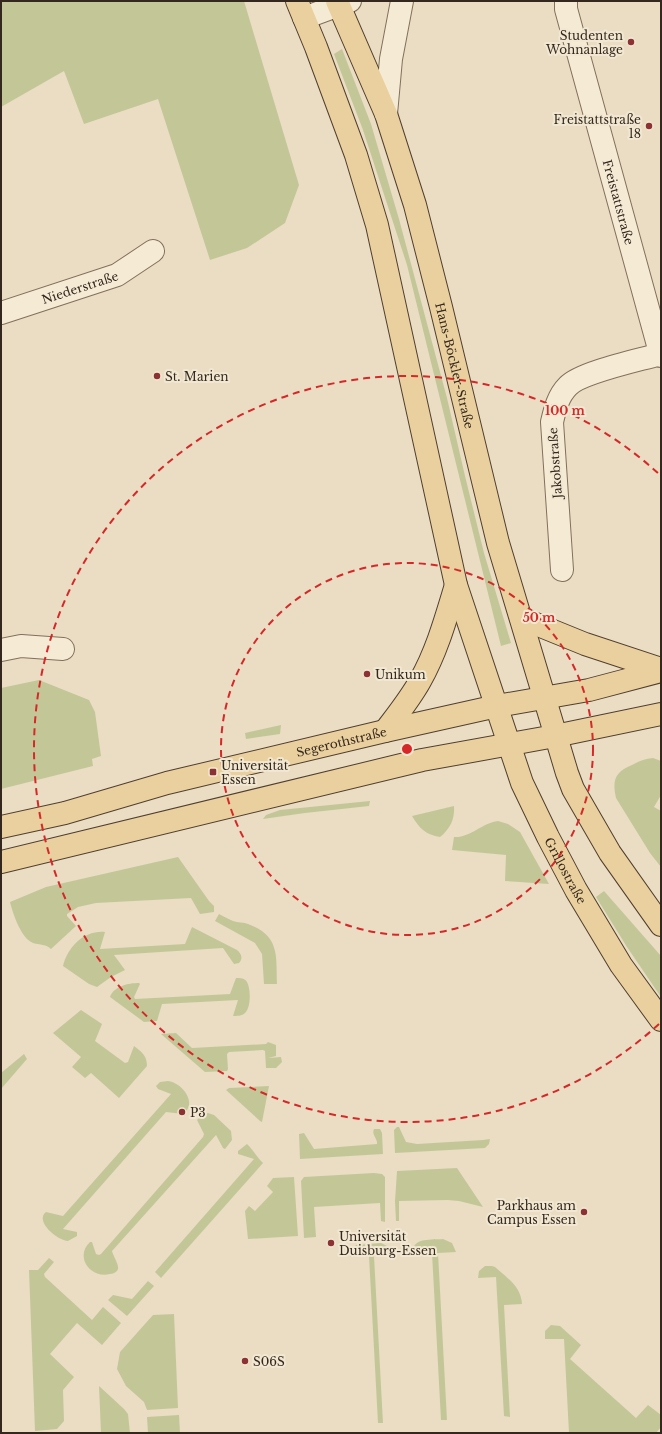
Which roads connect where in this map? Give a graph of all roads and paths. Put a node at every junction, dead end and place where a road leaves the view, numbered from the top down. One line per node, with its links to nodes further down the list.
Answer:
1 (402, 1): 5 (street)
2 (566, 1): 8 (street, Freistattstraße)
3 (342, 2): 4 (street); 5 (main road, Hans-Böckler-Straße)
4 (300, 9): 10 (main road)
5 (386, 114): 11 (main road, Hans-Böckler-Straße)
6 (153, 251): 7 (street, Niederstraße)
7 (1, 312)
8 (661, 355): 9 (street, Jakobstraße)
9 (562, 570)
10 (456, 585): 16 (main road); 18 (main road)
11 (521, 618): 14 (main road); 15 (main road, Hans-Böckler-Straße)
12 (63, 648): 13 (street)
13 (1, 650)
14 (661, 670): 15 (main road, Segerothstraße)
15 (544, 697): 16 (main road, Segerothstraße); 19 (main road, Hans-Böckler-Straße)
16 (497, 706): 18 (main road, Segerothstraße); 20 (main road, Grillostraße)
17 (661, 714): 19 (main road)
18 (385, 731): 21 (main road, Segerothstraße)
19 (555, 736): 20 (main road); 23 (main road)
20 (508, 744): 22 (main road); 24 (main road, Grillostraße)
21 (1, 826)
22 (1, 862)
23 (661, 925)
24 (661, 1020)

